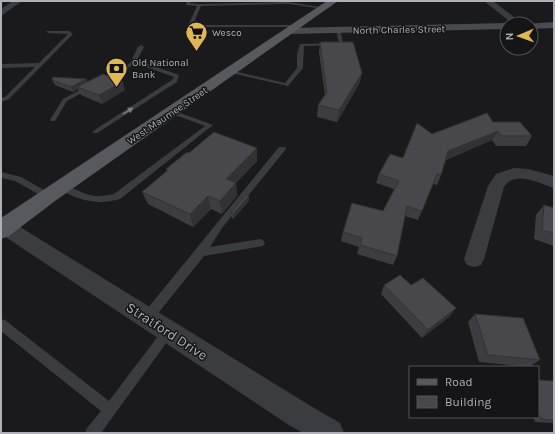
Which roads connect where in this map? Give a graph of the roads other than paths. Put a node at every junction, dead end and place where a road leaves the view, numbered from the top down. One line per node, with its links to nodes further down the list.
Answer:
1 (18, 1): 7 (street)
2 (189, 1): 5 (lane)
3 (488, 1): 8 (street)
4 (322, 3): 6 (lane); 6 (lane); 12 (main road, West Maumee Street)
5 (199, 5): 6 (lane); 12 (lane)
6 (305, 5)
7 (2, 11)
8 (508, 16)
9 (554, 25): 11 (street)
10 (499, 26): 13 (street, North Charles Street)
11 (539, 26)
12 (294, 28): 13 (street, North Charles Street); 19 (main road, West Maumee Street)
13 (338, 30): 19 (lane)
14 (48, 32): 17 (lane)
15 (141, 47): 16 (lane)
16 (132, 64): 22 (lane); 23 (lane, one-way to 16)
17 (40, 65): 18 (lane); 20 (lane)
18 (1, 66)
19 (230, 72): 21 (main road, West Maumee Street)
20 (1, 100)
21 (172, 112): 27 (main road, West Maumee Street); 27 (lane)
22 (53, 120)
23 (95, 132)
24 (282, 149): 31 (lane)
25 (1, 175): 28 (lane)
26 (554, 182): 32 (street)
27 (61, 187): 28 (main road, West Maumee Street)
28 (48, 196): 29 (main road, West Maumee Street)
29 (3, 229): 33 (street, Stratford Drive)
30 (260, 243): 31 (lane)
31 (201, 252): 33 (lane)
32 (474, 259)
33 (147, 318): 35 (street, Stratford Drive)
34 (1, 324): 36 (lane)
35 (169, 332): 36 (lane); 38 (street, Stratford Drive)
36 (110, 410): 37 (lane)
37 (92, 433)
38 (330, 433)

